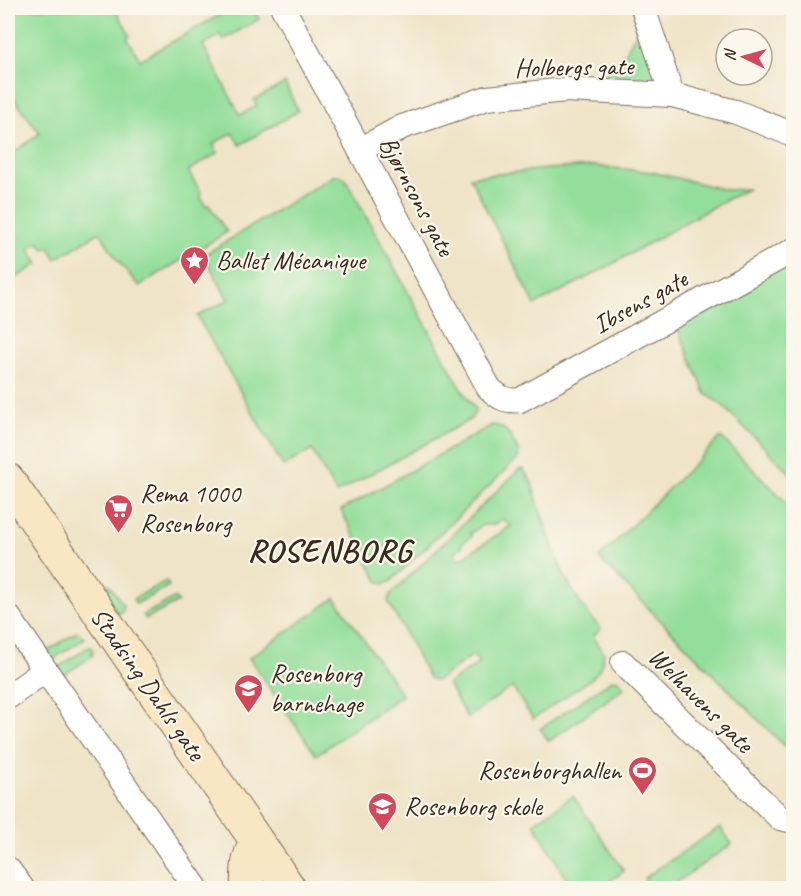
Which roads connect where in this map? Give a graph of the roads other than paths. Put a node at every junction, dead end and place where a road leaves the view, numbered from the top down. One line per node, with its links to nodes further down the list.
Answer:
1 (283, 8): 5 (street, Bjørnsons gate)
2 (643, 8): 3 (street)
3 (672, 95): 4 (street, Holbergs gate); 5 (street, Holbergs gate)
4 (794, 135)
5 (360, 150): 7 (street, Bjørnsons gate)
6 (794, 250): 7 (street, Ibsens gate)
7 (512, 401)
8 (8, 480): 14 (main road, Stadsing Dahls gate)
9 (8, 616): 11 (street)
10 (623, 663): 13 (street, Welhavens gate)
11 (44, 671): 12 (street); 17 (street)
12 (8, 697)
13 (794, 821)
14 (258, 844): 18 (main road); 19 (main road, Stadsing Dahls gate)
15 (8, 869): 16 (street)
16 (22, 888)
17 (196, 888)
18 (247, 888)
19 (289, 888)

